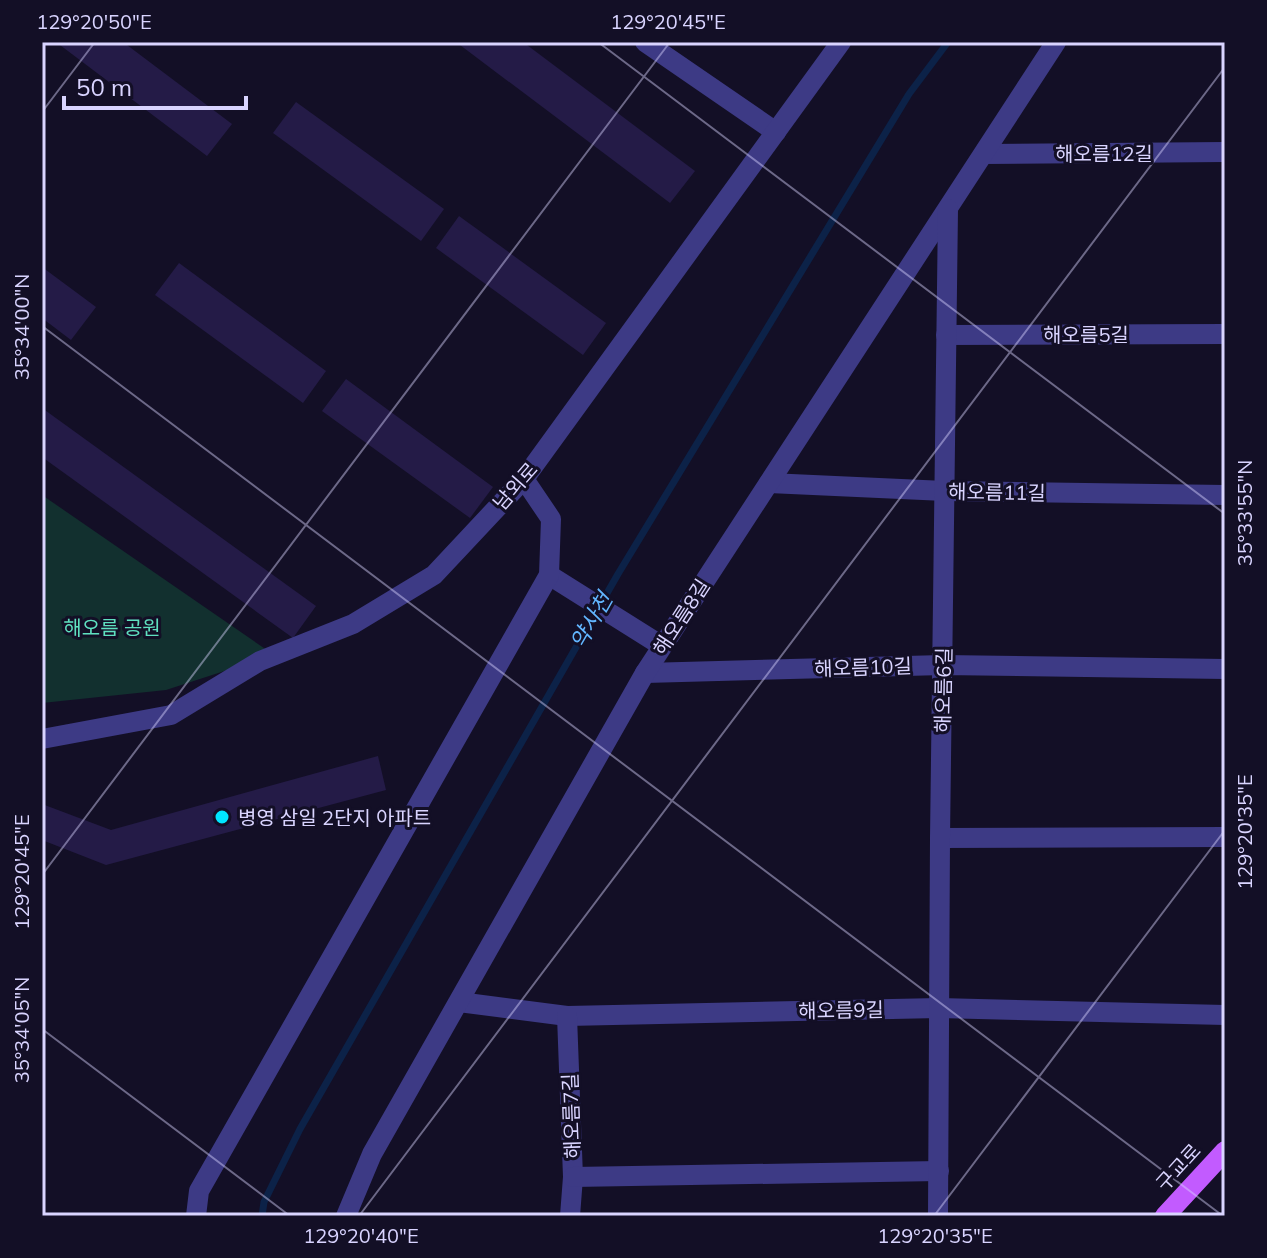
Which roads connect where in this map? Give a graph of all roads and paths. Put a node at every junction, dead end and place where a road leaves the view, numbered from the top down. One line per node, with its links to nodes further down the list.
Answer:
1 (645, 42): 4 (street)
2 (841, 42): 4 (street, 남외로)
3 (1056, 42): 6 (street, 해오름8길)
4 (776, 132): 10 (street, 남외로)
5 (1225, 152): 6 (street, 해오름12길)
6 (984, 154): 7 (street, 해오름8길)
7 (948, 209): 9 (street, 해오름6길); 11 (street, 해오름8길)
8 (1225, 334): 9 (street, 해오름5길)
9 (946, 335): 12 (street, 해오름6길)
10 (524, 479): 14 (street); 19 (street, 남외로)
11 (769, 483): 12 (street, 해오름11길); 15 (street, 해오름8길)
12 (945, 491): 13 (street, 해오름11길); 16 (street, 해오름6길)
13 (1225, 495)
14 (549, 575): 15 (street); 29 (street)
15 (662, 646): 18 (street, 해오름8길)
16 (943, 665): 17 (street, 해오름10길); 18 (street, 해오름10길); 21 (street, 해오름6길)
17 (1225, 669)
18 (645, 673): 22 (street, 해오름8길)
19 (42, 739)
20 (1225, 837): 21 (street)
21 (940, 838): 23 (street, 해오름6길)
22 (459, 1002): 25 (street, 해오름9길); 30 (street, 해오름8길)
23 (939, 1008): 24 (street, 해오름9길); 25 (street, 해오름9길); 27 (street, 해오름6길)
24 (1225, 1015)
25 (567, 1016): 28 (street, 해오름7길)
26 (1225, 1151): 33 (main road, 구교로)
27 (939, 1171): 28 (street); 32 (street, 해오름6길)
28 (573, 1177): 31 (street, 해오름7길)
29 (196, 1216)
30 (346, 1216)
31 (570, 1216)
32 (938, 1216)
33 (1165, 1216)

